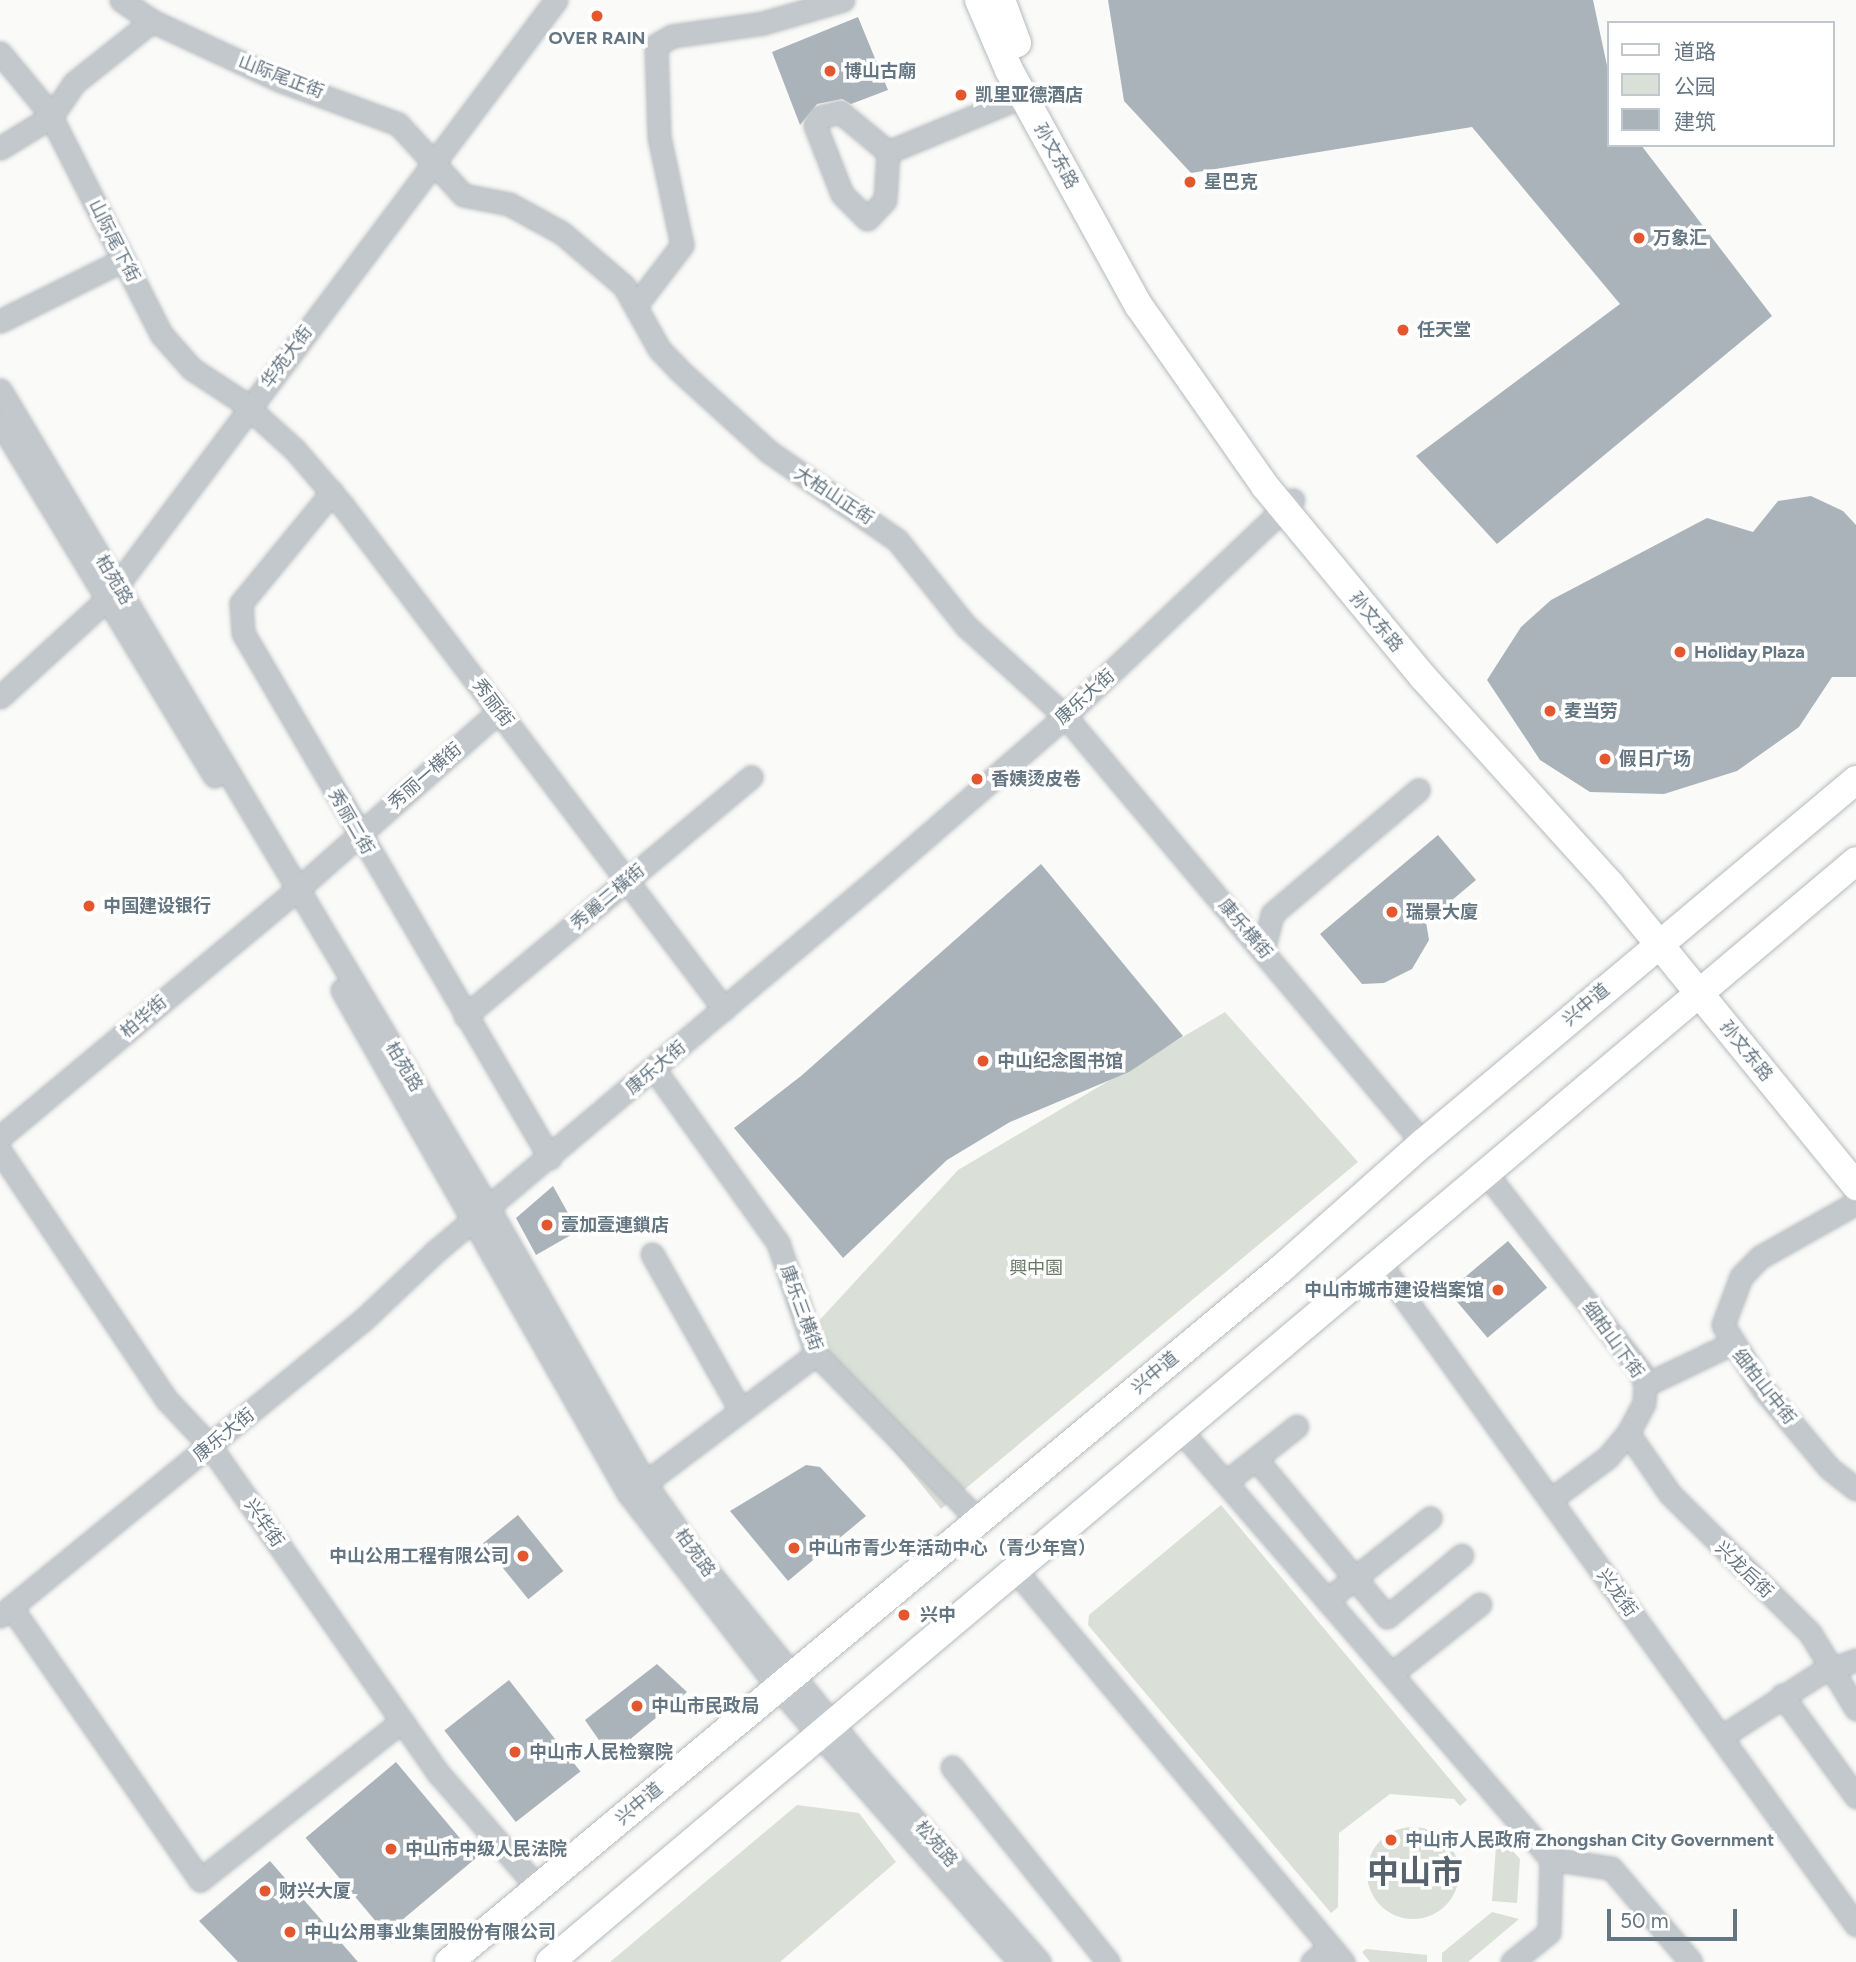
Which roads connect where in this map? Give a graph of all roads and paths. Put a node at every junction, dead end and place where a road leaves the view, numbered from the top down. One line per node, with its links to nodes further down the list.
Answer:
1 (121, 0): 6 (street, 山际尾正街)
2 (556, 0): 12 (street, 华苑大街)
3 (843, 0): 14 (street)
4 (979, 0): 8 (main road, 孙文东路)
5 (1001, 0): 20 (main road, 孙文东路)
6 (152, 21): 9 (street); 12 (street, 山际尾正街)
7 (0, 53): 9 (street, 山际尾下街)
8 (1023, 96): 11 (street); 20 (main road, 孙文东路)
9 (51, 117): 10 (street); 13 (street, 山际尾下街)
10 (0, 148)
11 (888, 152): 11 (street)
12 (433, 164): 14 (street, 大柏山正街); 17 (street, 华苑大街)
13 (123, 260): 15 (street); 17 (street, 山际尾下街)
14 (636, 305): 24 (street, 大柏山正街)
15 (0, 321)
16 (0, 390): 21 (street, 柏苑路)
17 (247, 410): 19 (street, 秀丽街); 21 (street, 华苑大街)
18 (0, 422): 21 (street, 柏苑路)
19 (332, 492): 23 (street, 秀丽街); 28 (street, 秀丽二街)
20 (1288, 505): 24 (street, 康乐大街); 32 (main road, 孙文东路)
21 (112, 593): 22 (street, 华苑大街); 31 (street, 柏苑路)
22 (0, 697)
23 (499, 711): 28 (street, 秀丽一横街); 30 (street, 秀丽街)
24 (1065, 716): 33 (street, 康乐横街); 35 (street, 康乐大街)
25 (751, 777): 30 (street, 秀麗二橫街)
26 (1856, 780): 32 (main road, 兴中道)
27 (1418, 790): 33 (street)
28 (359, 835): 31 (street, 秀丽一横街); 36 (street, 秀丽二街)
29 (1856, 861): 34 (main road)
30 (627, 880): 35 (street, 秀丽街); 36 (street, 秀麗二橫街)
31 (293, 893): 38 (street, 柏华街); 46 (street, 柏苑路)
32 (1666, 937): 34 (main road, 孙文东路); 39 (main road, 兴中道)
33 (1263, 951): 39 (street, 康乐横街)
34 (1707, 988): 41 (main road, 孙文东路); 43 (main road); 44 (main road, 孙文东路)
35 (724, 1009): 37 (street, 康乐大街)
36 (464, 1016): 42 (street, 秀丽二街)
37 (654, 1069): 42 (street, 康乐大街); 50 (street, 康乐三横街)
38 (0, 1137)
39 (1423, 1143): 63 (main road, 兴中道)
40 (0, 1151): 56 (street, 兴华街)
41 (1856, 1156)
42 (550, 1158): 46 (street, 康乐大街)
43 (1485, 1172): 48 (main road); 51 (street, 细柏山下街)
44 (1856, 1186)
45 (1856, 1203): 49 (street, 细柏山中街)
46 (482, 1215): 56 (street, 康乐大街); 59 (street, 柏苑路); 73 (street, 柏苑路)
47 (652, 1254): 52 (street)
48 (1378, 1261): 54 (main road); 61 (street, 兴龙街)
49 (1731, 1344): 51 (street); 60 (street, 细柏山中街)
50 (816, 1354): 52 (street); 63 (street, 康乐三横街)
51 (1645, 1385): 55 (street, 细柏山下街)
52 (741, 1410): 59 (street)
53 (1297, 1426): 57 (street)
54 (1180, 1430): 58 (street); 65 (main road)
55 (1628, 1433): 61 (street, 细柏山下街); 71 (street, 兴龙后街)
56 (210, 1446): 69 (street, 康乐大街); 76 (street, 兴华街)
57 (1256, 1459): 58 (street); 66 (street)
58 (1226, 1482): 67 (street)
59 (645, 1483): 73 (street, 柏苑路)
60 (1856, 1489)
61 (1550, 1500): 78 (street, 兴龙街)
62 (1430, 1518): 66 (street)
63 (979, 1521): 73 (main road, 兴中道)
64 (1462, 1555): 66 (street)
65 (1016, 1571): 77 (main road); 84 (street)
66 (1354, 1577): 67 (street)
67 (1327, 1600): 72 (street)
68 (1480, 1604): 72 (street)
69 (6, 1612): 76 (street)
70 (1856, 1660): 71 (street)
71 (1833, 1668): 74 (street); 75 (street, 兴龙后街)
72 (1391, 1674): 81 (street)
73 (787, 1683): 77 (street, 柏苑路); 82 (main road, 兴中道)
74 (1782, 1695): 78 (street); 80 (street)
75 (1856, 1709)
76 (402, 1721): 82 (street, 兴华街)
77 (828, 1732): 85 (street, 松苑路); 87 (main road)
78 (1721, 1737): 83 (street, 兴龙街)
79 (952, 1767): 89 (street)
80 (1856, 1797)
81 (1551, 1859): 91 (street); 92 (street)
82 (538, 1888): 86 (main road, 兴中道)
83 (1856, 1925)
84 (1336, 1954): 90 (street)
85 (1014, 1955): 88 (street, 松苑路)
86 (449, 1962)
87 (550, 1962)
88 (1039, 1962)
89 (1108, 1962)
90 (1312, 1962)
91 (1512, 1962)
92 (1691, 1962)

